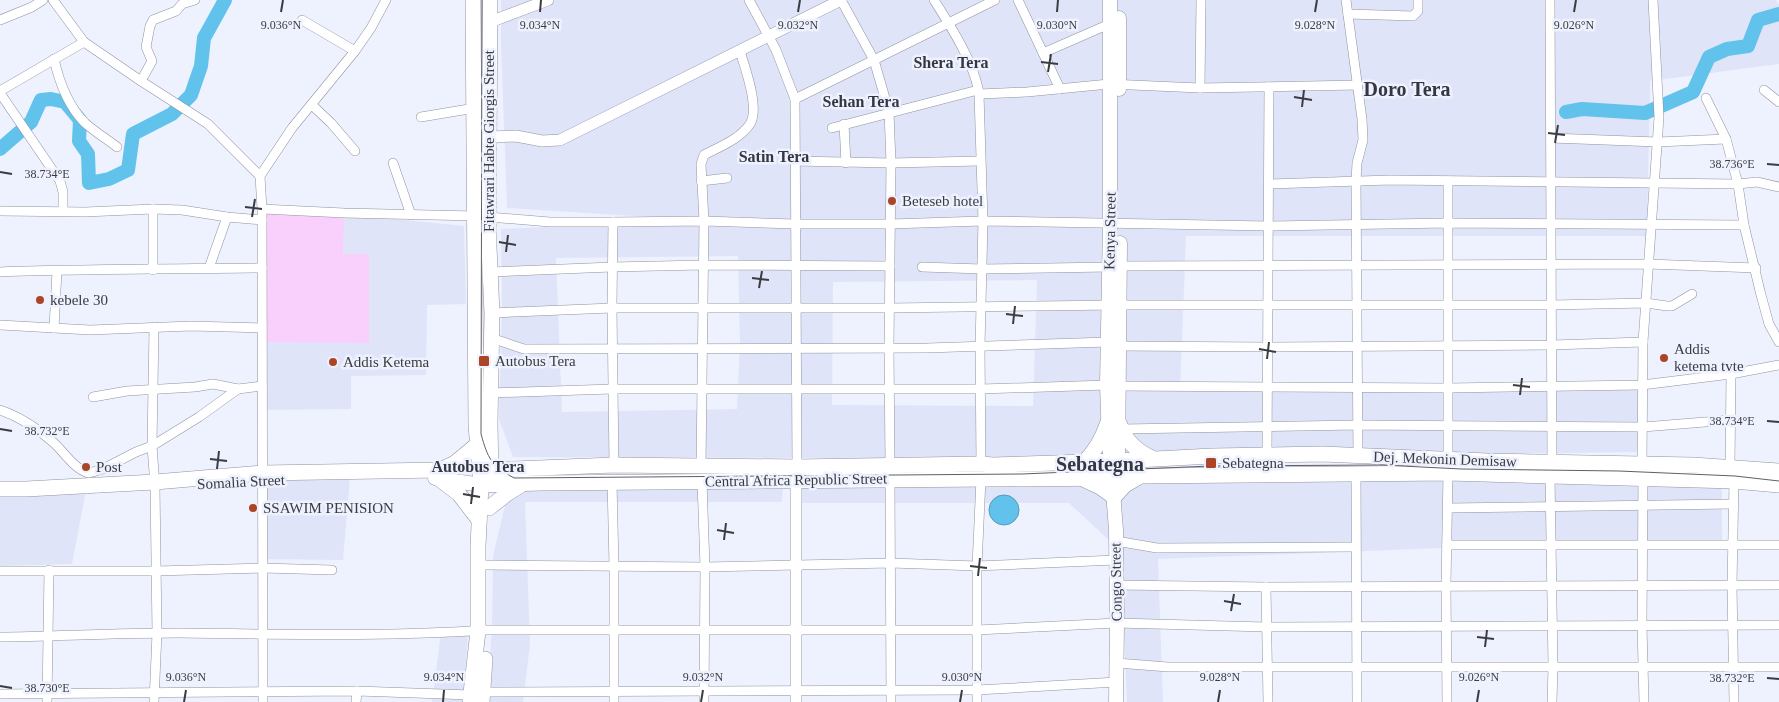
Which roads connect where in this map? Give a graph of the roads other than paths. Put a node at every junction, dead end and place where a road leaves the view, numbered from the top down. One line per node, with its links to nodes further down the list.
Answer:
1 (43, 0): 22 (street)
2 (195, 0): 34 (street)
3 (386, 0): 29 (street)
4 (473, 0): 47 (main road)
5 (490, 0): 24 (main road, Fitawrari Habte Giorgis Street)
6 (548, 0): 24 (street)
7 (749, 0): 27 (street)
8 (841, 0): 27 (street); 33 (street)
9 (934, 0): 25 (street)
10 (996, 0): 20 (street)
11 (1018, 0): 31 (street)
12 (1110, 0): 26 (main road)
13 (1119, 0): 26 (main road)
14 (1201, 0): 38 (street)
15 (1346, 0): 21 (street)
16 (1418, 0): 21 (street)
17 (1550, 0): 53 (street)
18 (1653, 0): 55 (street)
19 (57, 3): 28 (street)
20 (980, 3): 25 (street)
21 (1348, 14): 36 (street)
22 (0, 20)
23 (302, 20): 29 (street)
24 (490, 22): 52 (main road, Fitawrari Habte Giorgis Street)
25 (948, 22): 33 (street); 42 (street)
26 (1114, 22): 31 (street); 35 (main road, Kenya Street)
27 (768, 37): 30 (street); 44 (street)
28 (84, 42): 32 (street); 34 (street)
29 (355, 51): 46 (street)
30 (740, 51): 52 (street); 65 (street)
31 (1043, 52): 39 (street)
32 (54, 59): 41 (street); 56 (street)
33 (874, 60): 44 (street); 48 (street)
34 (141, 81): 63 (street)
35 (1114, 84): 38 (street); 39 (street); 84 (main road, Kenya Street)
36 (1358, 85): 37 (street); 66 (street)
37 (1269, 87): 38 (street); 70 (street)
38 (1200, 88)
39 (1060, 89): 42 (street)
40 (1764, 90): 45 (street)
41 (0, 92): 76 (street)
42 (978, 92): 48 (street); 58 (street)
43 (1706, 98): 54 (street)
44 (795, 100): 59 (street)
45 (1779, 102)
46 (312, 104): 57 (street); 63 (street)
47 (475, 108): 49 (street); 79 (main road)
48 (890, 112): 50 (street); 62 (street)
49 (421, 117)
50 (844, 124): 51 (street); 60 (street)
51 (832, 128)
52 (489, 137): 79 (main road, Fitawrari Habte Giorgis Street)
53 (1551, 138): 55 (street); 68 (street)
54 (1726, 139): 55 (street); 71 (street)
55 (1658, 142): 69 (street)
56 (117, 147)
57 (355, 151)
58 (980, 160): 62 (street); 83 (street)
59 (795, 161): 60 (street); 86 (street)
60 (846, 162): 62 (street)
61 (394, 163): 77 (street)
62 (891, 163): 87 (street)
63 (260, 176): 74 (street)
64 (726, 178): 65 (street)
65 (702, 181): 81 (street)
66 (1356, 181): 67 (street); 70 (street); 90 (street)
67 (1448, 181): 68 (street); 85 (street)
68 (1551, 182): 69 (street); 88 (street)
69 (1653, 183): 71 (street); 89 (street)
70 (1269, 184): 92 (street)
71 (1738, 184): 72 (street); 91 (street)
72 (1779, 187)
73 (153, 209): 76 (street); 78 (street); 108 (street)
74 (262, 209): 77 (street); 80 (street)
75 (0, 211): 76 (street)
76 (63, 211)
77 (411, 215): 79 (street)
78 (227, 217): 80 (street); 104 (street)
79 (482, 217): 82 (street); 111 (main road, Fitawrari Habte Giorgis Street); 169 (main road)
80 (262, 220): 105 (street)
81 (704, 221): 82 (street); 86 (street); 96 (street)
82 (613, 222): 100 (street)
83 (983, 222): 84 (street); 87 (street); 106 (street)
84 (1115, 223): 92 (street); 102 (main road, Kenya Street)
85 (1448, 223): 88 (street); 90 (street); 99 (street)
86 (795, 224): 87 (street); 97 (street)
87 (890, 224): 101 (street)
88 (1551, 224): 89 (street); 94 (street)
89 (1652, 224): 91 (street); 95 (street)
90 (1356, 225): 92 (street); 98 (street)
91 (1744, 225): 107 (street)
92 (1268, 226): 93 (street)
93 (1268, 264): 98 (street); 102 (street); 116 (street)
94 (1552, 264): 95 (street); 99 (street); 115 (street)
95 (1648, 264): 107 (street); 113 (street)
96 (703, 265): 97 (street); 100 (street); 120 (street)
97 (796, 265): 101 (street); 121 (street)
98 (1357, 265): 99 (street); 117 (street)
99 (1448, 265): 118 (street)
100 (612, 266): 111 (street); 119 (street)
101 (890, 266): 122 (street)
102 (1115, 266): 106 (street); 114 (main road, Kenya Street)
103 (922, 267): 106 (street)
104 (209, 268): 105 (street); 108 (street)
105 (262, 268): 128 (street)
106 (982, 268): 123 (street)
107 (1756, 268): 131 (street)
108 (153, 270): 109 (street)
109 (57, 271): 110 (street); 127 (street)
110 (0, 272)
111 (490, 272): 124 (main road, Fitawrari Habte Giorgis Street)
112 (1692, 294): 113 (street)
113 (1646, 303): 115 (street); 130 (street)
114 (1114, 305): 116 (street); 123 (street); 132 (main road, Kenya Street)
115 (1552, 305): 118 (street); 134 (street)
116 (1268, 306): 117 (street); 140 (street)
117 (1357, 306): 118 (street); 135 (street)
118 (1448, 306): 133 (street)
119 (612, 308): 120 (street); 124 (street); 136 (street)
120 (702, 308): 121 (street); 141 (street)
121 (795, 308): 122 (street); 137 (street)
122 (889, 308): 123 (street); 138 (street)
123 (982, 308): 139 (street)
124 (492, 313): 129 (main road, Fitawrari Habte Giorgis Street)
125 (0, 325): 127 (street)
126 (154, 327): 127 (street); 128 (street); 152 (street)
127 (54, 328)
128 (262, 328): 145 (street)
129 (491, 338): 136 (street); 158 (main road, Fitawrari Habte Giorgis Street)
130 (1643, 342): 134 (street); 144 (street)
131 (1779, 342)
132 (1113, 344): 139 (street); 140 (street); 146 (main road, Kenya Street)
133 (1448, 345): 134 (street); 135 (street); 151 (street)
134 (1552, 345): 148 (street)
135 (1357, 346): 140 (street); 147 (street)
136 (612, 347): 141 (street); 154 (street)
137 (795, 347): 138 (street); 141 (street); 157 (street)
138 (889, 347): 139 (street); 149 (street)
139 (980, 347): 155 (street)
140 (1268, 347): 150 (street)
141 (702, 348): 156 (street)
142 (1779, 364): 143 (street)
143 (1731, 374): 144 (street); 161 (street)
144 (1642, 385): 148 (street); 167 (street)
145 (262, 386): 153 (street); 187 (street)
146 (1113, 386): 150 (street); 155 (street); 162 (main road, Kenya Street)
147 (1358, 387): 150 (street); 151 (street); 163 (street)
148 (1552, 387): 151 (street); 166 (street)
149 (890, 388): 155 (street); 157 (street); 183 (street)
150 (1267, 388): 164 (street)
151 (1448, 388): 165 (street)
152 (152, 389): 153 (street); 159 (street); 168 (street)
153 (238, 389): 168 (street)
154 (612, 389): 156 (street); 158 (street); 175 (street)
155 (981, 389): 180 (street)
156 (701, 390): 157 (street); 176 (street)
157 (796, 390): 185 (street)
158 (490, 393): 169 (main road, Fitawrari Habte Giorgis Street)
159 (93, 397)
160 (0, 410): 168 (street)
161 (1730, 420): 167 (street); 186 (street)
162 (1116, 424): 164 (street); 172 (main road); 173 (main road, Congo Street); 174 (main road)
163 (1358, 425): 164 (street); 165 (street); 171 (street)
164 (1267, 426): 170 (street)
165 (1448, 427): 166 (street); 177 (street)
166 (1552, 427): 167 (street); 179 (street)
167 (1643, 427): 181 (street)
168 (152, 446): 192 (street)
169 (485, 446): 178 (main road); 187 (main road); 188 (main road, Fitawrari Habte Giorgis Street)
170 (1267, 455): 171 (main road, Dej. Mekonin Demisaw); 172 (main road, Dej. Mekonin Demisaw)
171 (1358, 456): 177 (main road, Dej. Mekonin Demisaw)
172 (1154, 459): 173 (main road, Dej. Mekonin Demisaw)
173 (1114, 461): 174 (main road, Central Africa Republic Street); 195 (main road, Congo Street)
174 (1083, 463): 180 (main road, Central Africa Republic Street)
175 (614, 465): 176 (main road, Central Africa Republic Street); 178 (main road, Central Africa Republic Street)
176 (701, 466): 185 (main road, Central Africa Republic Street)
177 (1448, 466): 179 (main road, Dej. Mekonin Demisaw); 184 (main road, Dej. Mekonin Demisaw); 201 (street)
178 (519, 469): 188 (main road, Central Africa Republic Street)
179 (1551, 469): 181 (main road, Dej. Mekonin Demisaw); 199 (street)
180 (981, 471): 183 (main road, Central Africa Republic Street); 195 (main road, Central Africa Republic Street); 215 (street)
181 (1642, 471): 186 (main road, Dej. Mekonin Demisaw); 200 (street)
182 (1779, 471): 186 (main road, Dej. Mekonin Demisaw)
183 (890, 472): 185 (main road, Central Africa Republic Street); 211 (street)
184 (1356, 473): 195 (main road, Dej. Mekonin Demisaw); 209 (street)
185 (796, 474): 190 (main road, Central Africa Republic Street); 212 (street)
186 (1732, 474): 194 (main road, Dej. Mekonin Demisaw); 198 (street)
187 (263, 477): 189 (main road, Somalia Street); 192 (main road); 217 (street)
188 (486, 477): 189 (main road, Somalia Street); 193 (main road, Central Africa Republic Street); 202 (main road, Fitawrari Habte Giorgis Street)
189 (441, 478): 202 (main road)
190 (702, 481): 191 (main road, Central Africa Republic Street); 216 (street)
191 (612, 482): 193 (main road, Central Africa Republic Street); 214 (street)
192 (155, 484): 196 (main road); 197 (main road); 221 (street)
193 (521, 484): 202 (main road)
194 (1779, 485)
195 (1114, 486): 203 (main road, Congo Street)
196 (0, 489)
197 (0, 495)
198 (1733, 504): 200 (street); 204 (street)
199 (1551, 506): 200 (street); 201 (street); 207 (street)
200 (1641, 506): 208 (street)
201 (1448, 508): 206 (street)
202 (484, 514): 213 (main road, Fitawrari Habte Giorgis Street); 238 (main road)
203 (1116, 541): 209 (street); 210 (main road, Congo Street)
204 (1733, 545): 205 (street); 208 (street); 224 (street)
205 (1779, 545)
206 (1447, 546): 207 (street); 227 (street)
207 (1551, 546): 208 (street); 228 (street)
208 (1642, 546): 229 (street)
209 (1355, 547): 226 (street)
210 (1116, 560): 215 (street); 223 (main road, Congo Street)
211 (891, 563): 212 (street); 215 (street); 241 (street)
212 (797, 564): 216 (street); 240 (street)
213 (486, 565): 214 (street); 238 (main road, Fitawrari Habte Giorgis Street)
214 (614, 566): 216 (street); 239 (street)
215 (977, 566): 242 (street)
216 (705, 567): 243 (street)
217 (263, 568): 219 (street); 221 (street); 245 (street)
218 (49, 570): 220 (street); 221 (street); 246 (street)
219 (332, 570)
220 (0, 571)
221 (156, 571): 244 (street)
222 (1779, 584): 224 (street)
223 (1117, 585): 225 (street); 230 (main road, Congo Street)
224 (1732, 585): 229 (street); 231 (street)
225 (1266, 586): 226 (street); 237 (street)
226 (1356, 586): 227 (street); 233 (street)
227 (1446, 586): 228 (street); 235 (street)
228 (1552, 586): 229 (street); 236 (street)
229 (1642, 586): 234 (street)
230 (1118, 623): 237 (street); 242 (street); 248 (main road, Congo Street)
231 (1734, 624): 232 (street); 234 (street); 250 (street)
232 (1779, 625)
233 (1357, 626): 235 (street); 237 (street); 254 (street)
234 (1642, 626): 236 (street); 249 (street)
235 (1447, 627): 236 (street); 255 (street)
236 (1552, 627): 251 (street)
237 (1266, 628): 253 (street)
238 (482, 630): 239 (street); 245 (street); 267 (main road, Fitawrari Habte Giorgis Street)
239 (613, 630): 243 (street); 263 (street)
240 (797, 630): 241 (street); 243 (street); 257 (street)
241 (891, 630): 242 (street); 260 (street)
242 (977, 630): 261 (street)
243 (705, 631): 259 (street)
244 (157, 633): 245 (street); 246 (street); 265 (street)
245 (263, 635): 258 (street)
246 (49, 636): 247 (street); 266 (street)
247 (0, 637)
248 (1117, 663): 253 (street); 256 (main road, Congo Street)
249 (1643, 666): 250 (street); 251 (street); 280 (street)
250 (1733, 666): 252 (street); 281 (street)
251 (1553, 667): 255 (street); 279 (street)
252 (1779, 667)
253 (1267, 668): 254 (street); 276 (street)
254 (1357, 668): 255 (street); 277 (street)
255 (1447, 668): 278 (street)
256 (1116, 682): 261 (street); 275 (main road, Congo Street)
257 (796, 689): 259 (street); 260 (street); 272 (street)
258 (263, 690): 262 (street); 265 (street); 268 (street)
259 (704, 690): 263 (street); 271 (street)
260 (891, 690): 261 (street); 273 (street)
261 (977, 690): 274 (street)
262 (357, 691): 267 (street); 269 (street)
263 (614, 691): 267 (street); 270 (street)
264 (0, 694): 266 (street)
265 (154, 697): 266 (street)
266 (47, 698)
267 (477, 698)
268 (262, 702)
269 (356, 702)
270 (614, 702)
271 (704, 702)
272 (796, 702)
273 (891, 702)
274 (977, 702)
275 (1116, 702)
276 (1268, 702)
277 (1358, 702)
278 (1447, 702)
279 (1552, 702)
280 (1644, 702)
281 (1734, 702)

